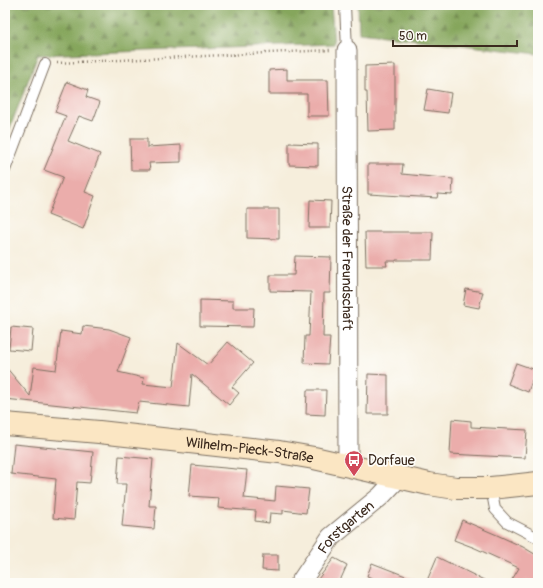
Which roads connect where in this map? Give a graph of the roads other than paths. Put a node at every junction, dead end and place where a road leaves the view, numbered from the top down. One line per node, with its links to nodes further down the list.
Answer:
1 (345, 5): 2 (lane)
2 (347, 50): 6 (street, Straße der Freundschaft)
3 (44, 64): 4 (lane)
4 (5, 170)
5 (5, 424): 6 (street, Wilhelm-Pieck-Straße)
6 (348, 466): 7 (street, Wilhelm-Pieck-Straße)
7 (398, 477): 9 (street, Wilhelm-Pieck-Straße); 11 (street, Forstgarten)
8 (538, 483): 9 (street, Wilhelm-Pieck-Straße)
9 (491, 488): 10 (lane)
10 (538, 538)
11 (300, 583)

